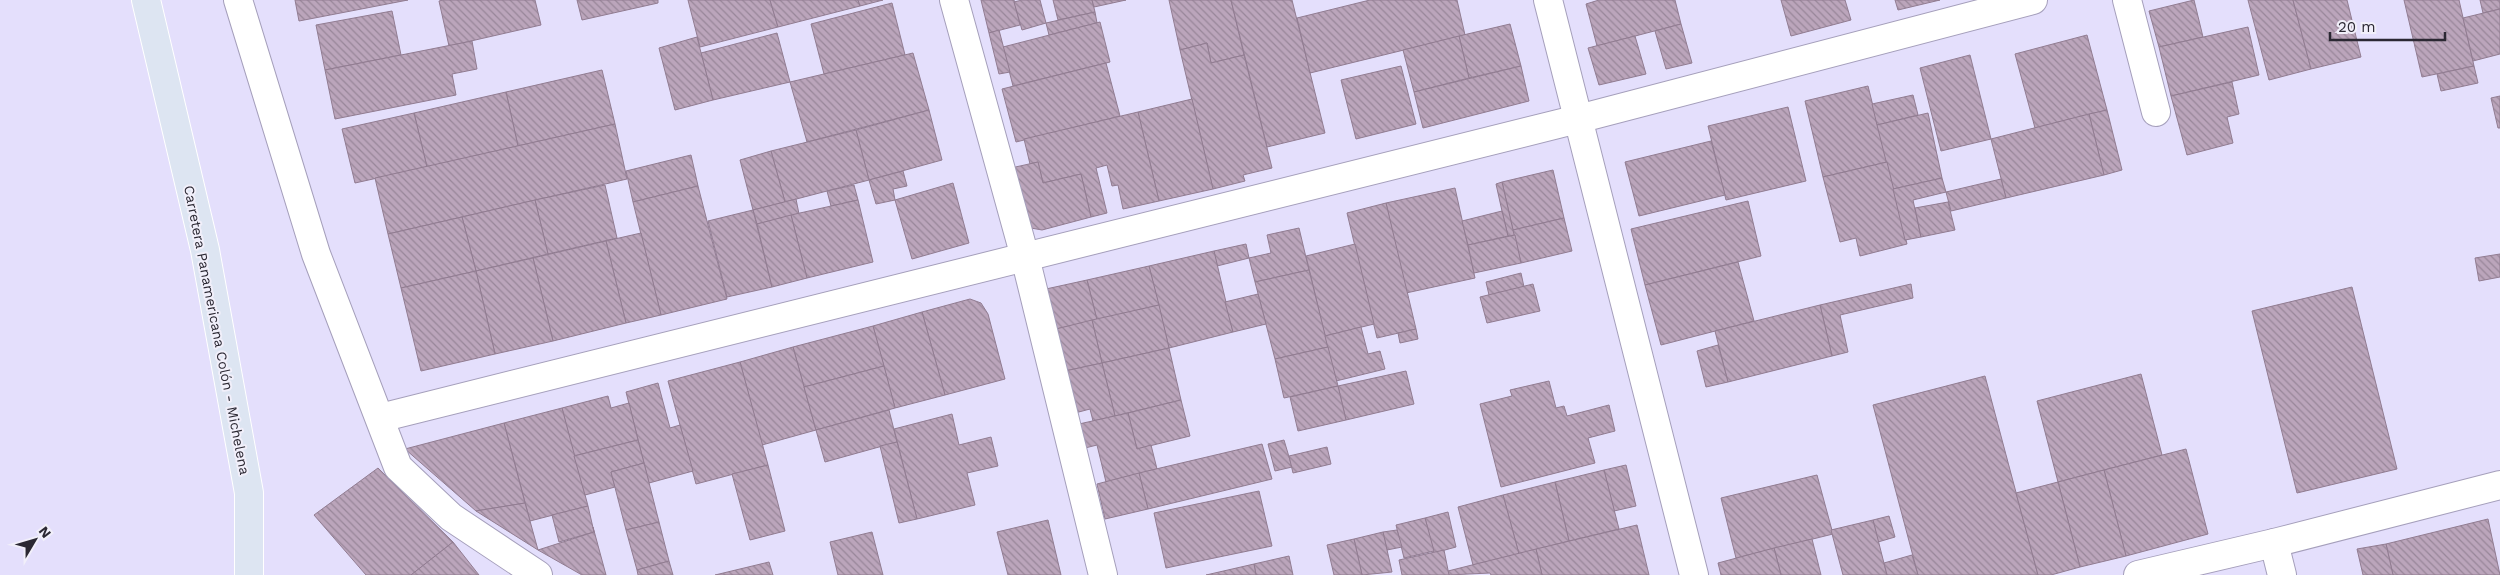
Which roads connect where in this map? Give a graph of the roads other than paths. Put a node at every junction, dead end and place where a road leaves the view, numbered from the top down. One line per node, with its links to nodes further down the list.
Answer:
1 (146, 0): 13 (main road, Carretera Panamericana Colón - Michelena)
2 (238, 0): 10 (street)
3 (954, 0): 9 (street)
4 (1548, 0): 8 (street)
5 (2033, 0): 8 (street)
6 (2127, 0): 7 (street)
7 (2156, 112)
8 (1578, 119): 9 (street); 16 (street)
9 (1024, 257): 10 (street); 15 (street)
10 (380, 418): 14 (street)
11 (2500, 485): 12 (street)
12 (2274, 543): 17 (street); 18 (street)
13 (249, 575)
14 (538, 575)
15 (1103, 575)
16 (1694, 575)
17 (2138, 575)
18 (2282, 575)

